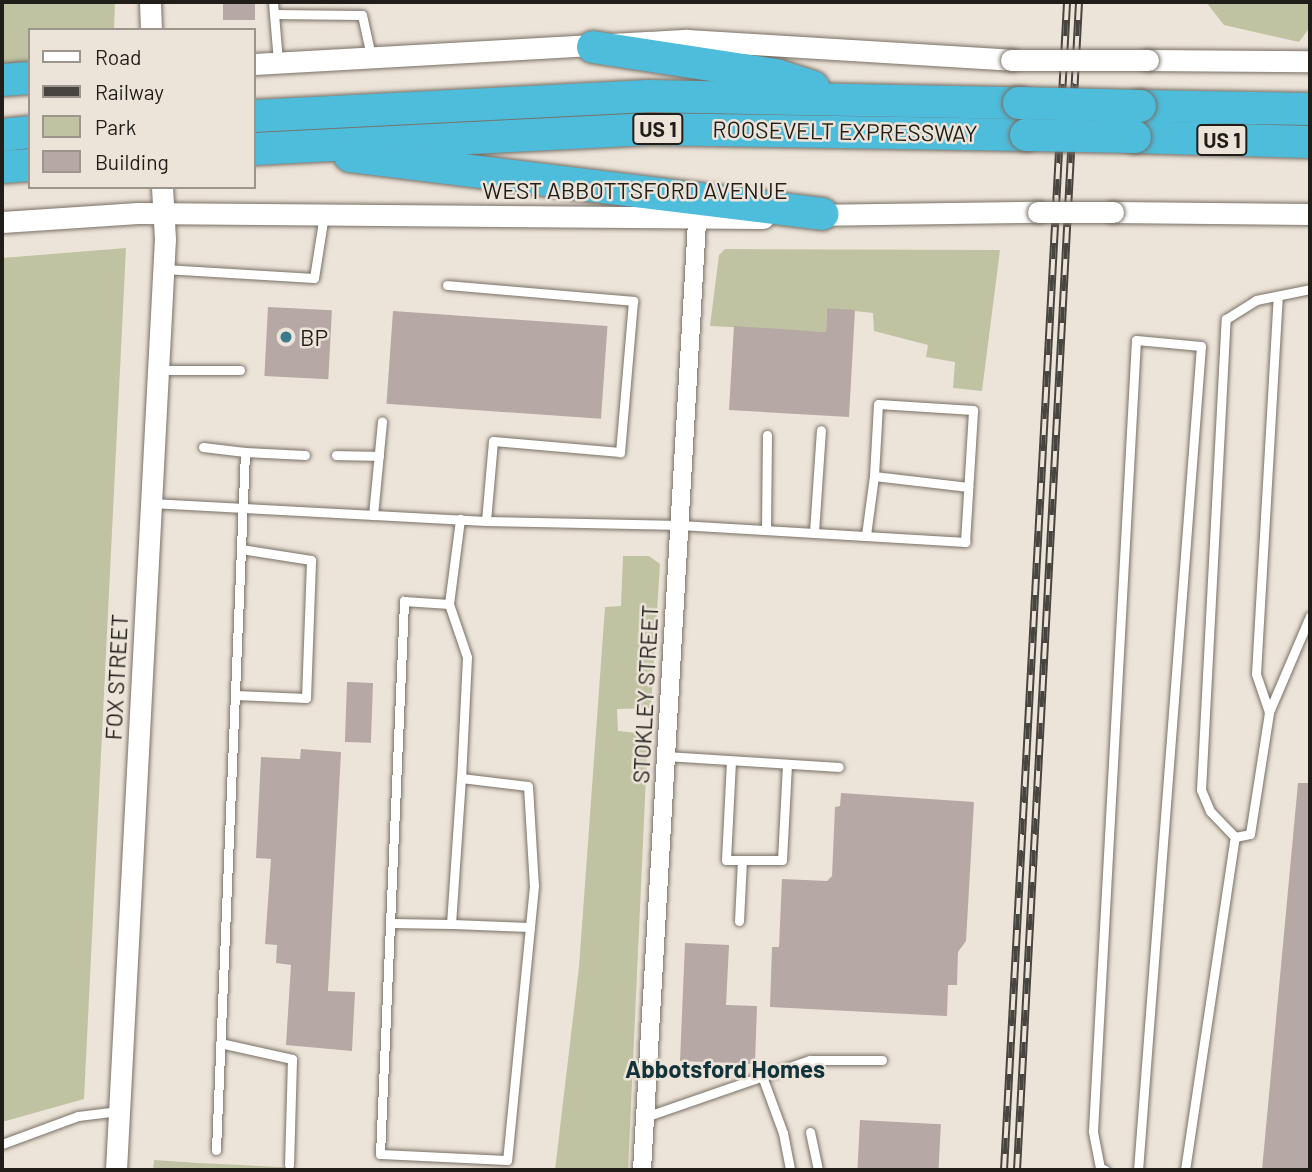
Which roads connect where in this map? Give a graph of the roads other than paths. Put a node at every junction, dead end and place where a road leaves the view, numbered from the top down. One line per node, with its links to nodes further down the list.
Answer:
1 (150, 2): 4 (street)
2 (273, 2): 3 (lane)
3 (274, 14): 6 (lane); 8 (lane)
4 (152, 28)
5 (593, 47): 6 (street); 7 (street, bridge); 12 (highway)
6 (371, 56): 8 (street)
7 (1310, 61)
8 (278, 62): 9 (street)
9 (256, 64)
10 (28, 78): 11 (highway)
11 (2, 80)
12 (844, 97): 13 (highway, ROOSEVELT EXPRESSWAY / US 1, bridge); 14 (highway, ROOSEVELT EXPRESSWAY / US 1)
13 (1310, 109)
14 (256, 116)
15 (28, 132): 16 (highway)
16 (2, 135)
17 (1310, 142): 18 (highway, ROOSEVELT EXPRESSWAY / US 1, bridge)
18 (290, 146): 19 (highway, ROOSEVELT EXPRESSWAY / US 1); 23 (highway)
19 (256, 149)
20 (28, 164): 21 (highway)
21 (2, 167)
22 (163, 200): 25 (street, WEST ABBOTTSFORD AVENUE); 27 (street, WEST ABBOTTSFORD AVENUE); 28 (street, FOX STREET)
23 (822, 214): 24 (street, WEST ABBOTTSFORD AVENUE, bridge); 26 (street, WEST ABBOTTSFORD AVENUE)
24 (1310, 214)
25 (324, 215): 26 (street, WEST ABBOTTSFORD AVENUE); 28 (lane)
26 (697, 221): 49 (street, STOKLEY STREET)
27 (2, 222)
28 (164, 269): 32 (street, FOX STREET)
29 (447, 285): 48 (lane)
30 (1310, 289): 31 (lane)
31 (1278, 296): 57 (lane); 63 (lane)
32 (158, 370): 33 (lane); 44 (street, FOX STREET)
33 (240, 370)
34 (382, 421): 41 (lane)
35 (821, 430): 51 (lane)
36 (767, 435): 50 (lane)
37 (203, 447): 38 (lane)
38 (245, 452): 39 (lane); 45 (lane)
39 (305, 455)
40 (336, 455): 41 (lane)
41 (379, 456): 46 (lane)
42 (874, 476): 43 (lane); 43 (lane); 52 (lane)
43 (968, 487): 52 (lane)
44 (151, 503): 45 (lane); 72 (street, FOX STREET)
45 (242, 508): 46 (lane); 53 (lane)
46 (373, 515): 47 (lane)
47 (460, 519): 48 (lane); 54 (lane)
48 (486, 521): 49 (lane)
49 (680, 524): 50 (lane); 58 (street, STOKLEY STREET)
50 (766, 529): 51 (lane)
51 (814, 532): 52 (lane)
52 (866, 535)
53 (241, 549): 56 (lane); 56 (lane)
54 (449, 604): 62 (lane); 66 (lane)
55 (1310, 616): 57 (lane)
56 (235, 695): 69 (lane)
57 (1269, 712): 63 (lane)
58 (666, 756): 59 (lane); 73 (street, STOKLEY STREET)
59 (731, 761): 60 (lane); 64 (lane)
60 (787, 764): 61 (lane); 64 (lane)
61 (839, 767)
62 (461, 778): 67 (lane); 68 (lane)
63 (1235, 837): 84 (lane)
64 (742, 860): 65 (lane)
65 (739, 921)
66 (391, 923): 67 (lane); 68 (lane)
67 (452, 924): 68 (lane)
68 (530, 927)
69 (220, 1043): 76 (lane); 77 (lane)
70 (882, 1060): 71 (lane)
71 (762, 1076): 73 (lane); 80 (lane)
72 (119, 1111): 75 (lane); 78 (street, FOX STREET)
73 (645, 1116): 79 (street, STOKLEY STREET)
74 (810, 1132): 81 (lane)
75 (2, 1143)
76 (216, 1150)
77 (289, 1165)
78 (116, 1170)
79 (642, 1170)
80 (790, 1170)
81 (818, 1170)
82 (1105, 1170): 83 (lane)
83 (1138, 1170)
84 (1185, 1170)

